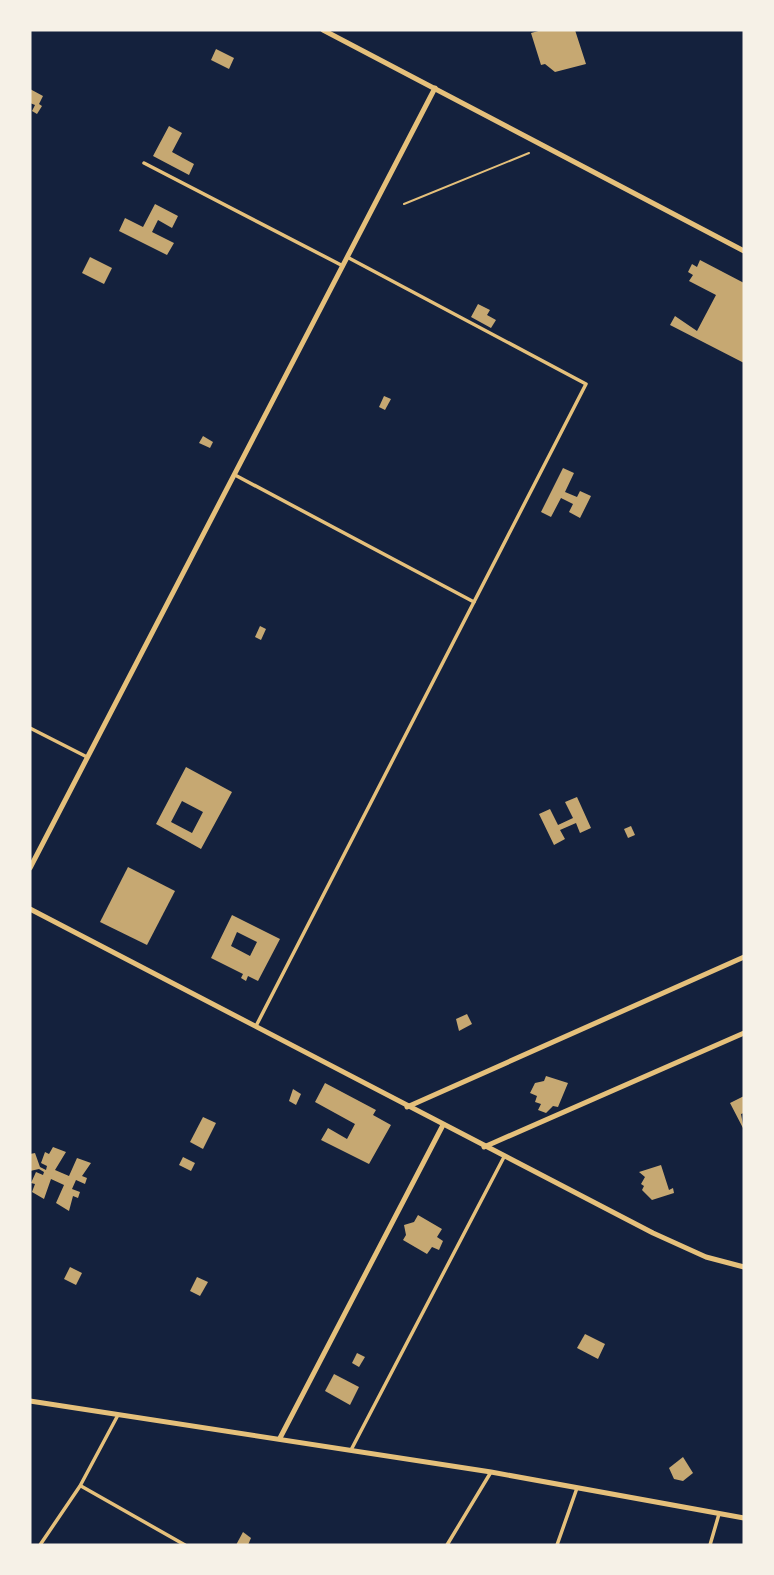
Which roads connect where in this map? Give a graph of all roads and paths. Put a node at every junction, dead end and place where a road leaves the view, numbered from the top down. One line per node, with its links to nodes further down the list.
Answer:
1 (323, 30): 2 (street)
2 (435, 88): 6 (street); 7 (street)
3 (529, 153): 5 (path)
4 (144, 163): 8 (street)
5 (404, 204)
6 (744, 251)
7 (347, 257): 8 (street); 10 (street)
8 (343, 266): 9 (street)
9 (234, 475): 10 (street); 12 (street)
10 (474, 601): 16 (street)
11 (30, 728): 12 (street)
12 (87, 758): 13 (street)
13 (30, 868)
14 (30, 909): 16 (street)
15 (744, 957): 18 (street)
16 (255, 1028): 18 (street)
17 (744, 1033): 20 (street)
18 (407, 1107): 19 (street)
19 (443, 1125): 20 (street); 25 (street)
20 (484, 1147): 21 (street)
21 (504, 1157): 22 (street); 26 (street)
22 (744, 1267)
23 (30, 1401): 24 (street)
24 (118, 1415): 25 (street); 28 (street)
25 (280, 1438): 26 (street)
26 (351, 1450): 27 (street)
27 (491, 1472): 29 (street); 34 (street)
28 (80, 1486): 32 (street); 33 (street)
29 (577, 1488): 30 (street); 35 (street)
30 (719, 1514): 31 (street); 36 (street)
31 (744, 1518)
32 (40, 1545)
33 (186, 1545)
34 (447, 1545)
35 (556, 1545)
36 (710, 1545)

